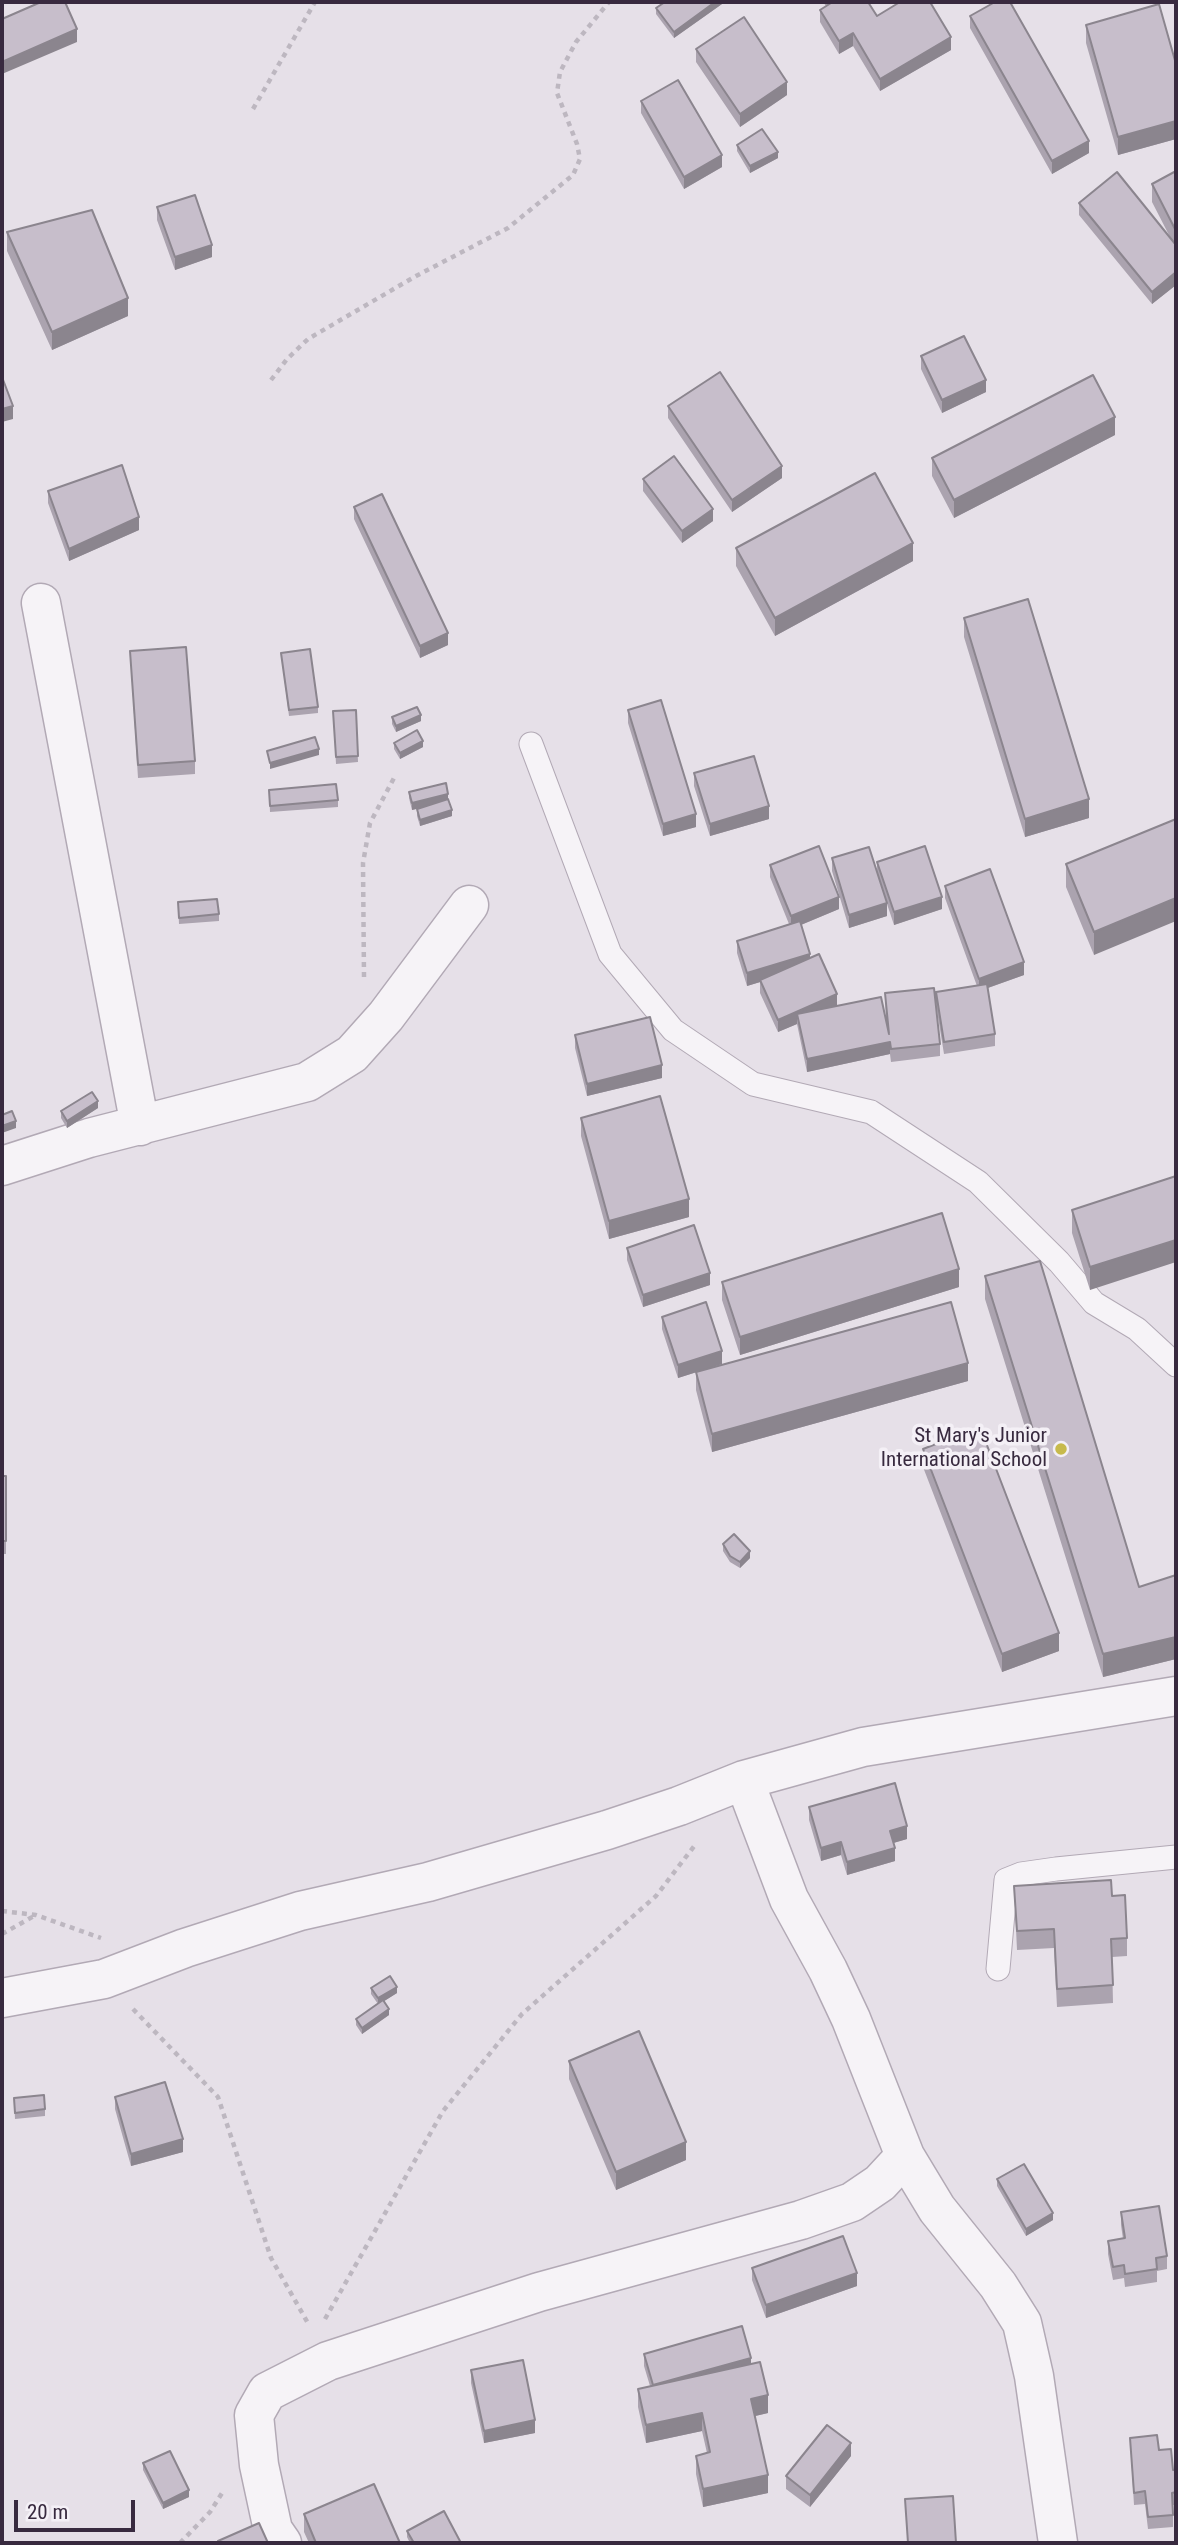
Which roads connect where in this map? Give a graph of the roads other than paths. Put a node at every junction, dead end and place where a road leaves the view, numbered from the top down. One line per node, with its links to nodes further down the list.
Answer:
1 (41, 603): 4 (street)
2 (531, 744): 6 (lane)
3 (469, 905): 4 (street)
4 (140, 1126): 5 (street)
5 (2, 1166)
6 (1176, 1366)
7 (1176, 1696): 8 (street)
8 (744, 1780): 11 (street); 12 (street)
9 (1176, 1857): 10 (lane)
10 (998, 1969)
11 (2, 1998)
12 (905, 2157): 13 (street); 14 (street)
13 (282, 2543)
14 (1058, 2543)

